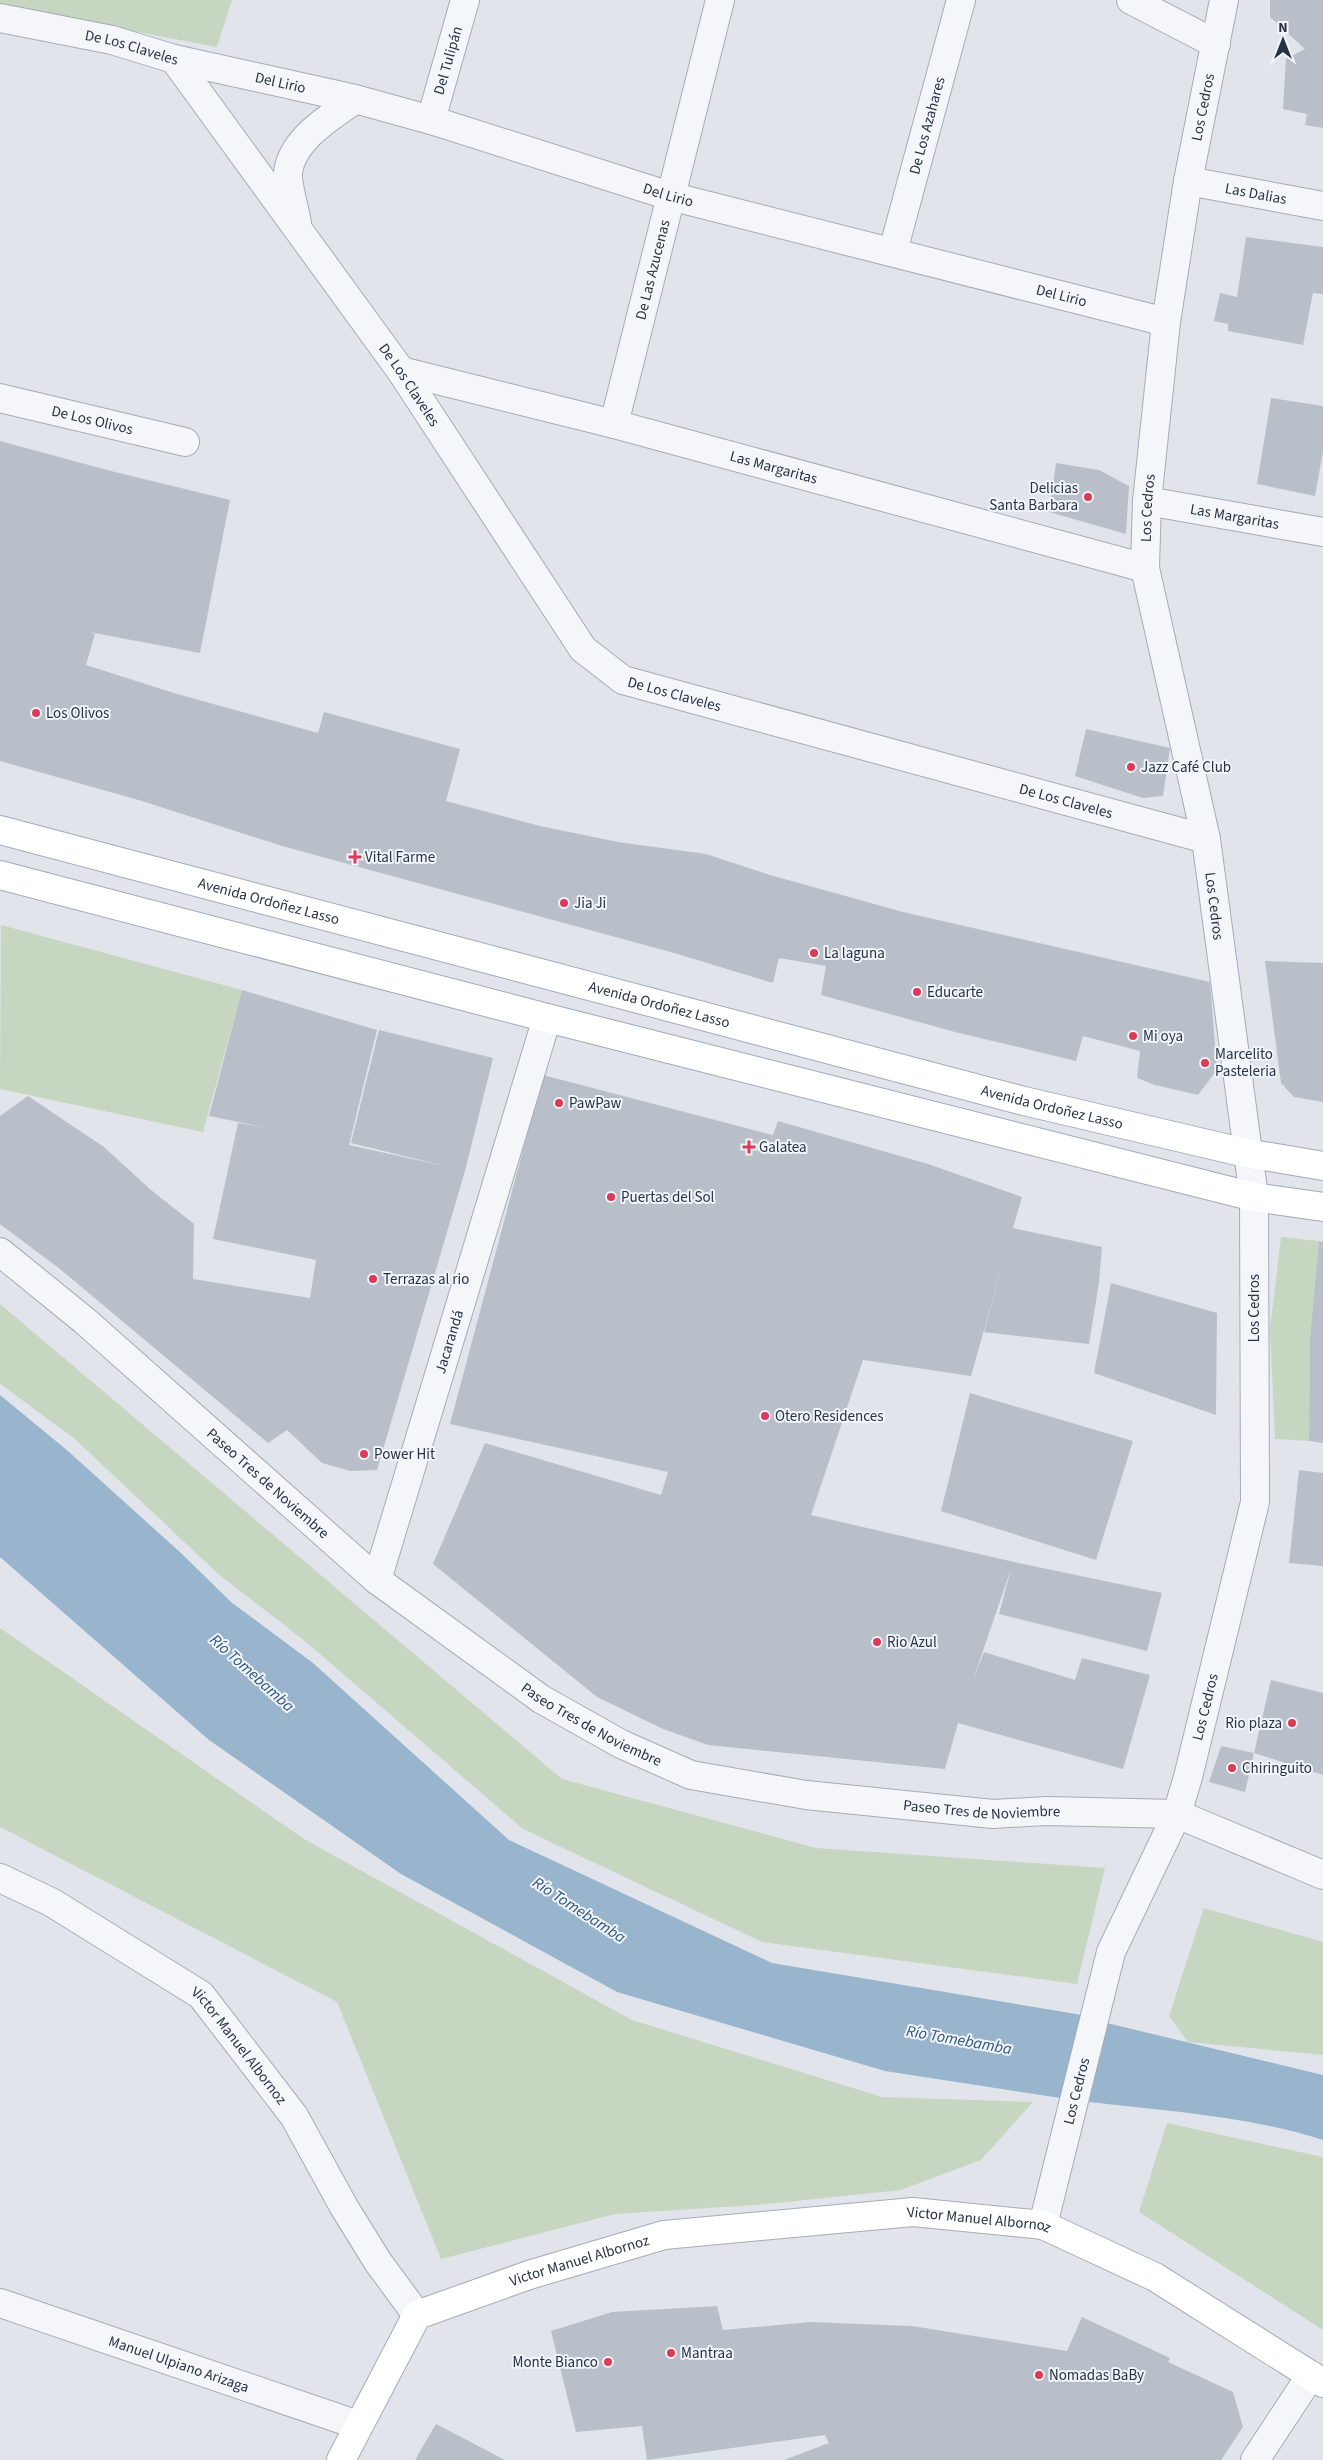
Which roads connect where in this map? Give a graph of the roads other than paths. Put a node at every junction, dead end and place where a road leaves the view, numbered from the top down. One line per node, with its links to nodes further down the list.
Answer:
1 (465, 0): 10 (street, Del Tulipán)
2 (720, 0): 12 (street, De Las Azucenas)
3 (961, 0): 15 (street, De Los Azahares)
4 (1130, 0): 7 (street)
5 (1224, 0): 7 (street, Los Cedros)
6 (0, 18): 8 (street, De Los Claveles)
7 (1216, 44): 11 (street, Los Cedros)
8 (174, 60): 9 (street, Del Lirio); 14 (street, De Los Claveles)
9 (355, 99): 10 (street, Del Lirio); 14 (street, De Los Claveles)
10 (431, 120): 12 (street, Del Lirio)
11 (1188, 181): 13 (street, Las Dalias); 16 (street, Los Cedros)
12 (670, 196): 15 (street, Del Lirio); 19 (street, De Las Azucenas)
13 (1323, 206)
14 (299, 230): 17 (street, De Los Claveles)
15 (894, 251): 16 (street, Del Lirio)
16 (1166, 322): 21 (street, Los Cedros)
17 (401, 371): 19 (street, Las Margaritas); 25 (street, De Los Claveles)
18 (0, 398): 20 (street, De Los Olivos)
19 (614, 424): 23 (street, Las Margaritas)
20 (185, 442)
21 (1147, 501): 22 (street, Las Margaritas); 23 (street, Los Cedros)
22 (1323, 532)
23 (1145, 568): 25 (street, Los Cedros)
24 (0, 830): 28 (main road, Avenida Ordoñez Lasso)
25 (1206, 839): 28 (street, Los Cedros)
26 (0, 875): 27 (main road)
27 (547, 1018): 30 (main road); 33 (street, Jacarandá)
28 (1246, 1153): 29 (main road, Avenida Ordoñez Lasso); 30 (street, Los Cedros)
29 (1323, 1166)
30 (1254, 1197): 31 (main road); 34 (street, Los Cedros)
31 (1323, 1207)
32 (0, 1252): 33 (street, Paseo Tres de Noviembre)
33 (377, 1580): 34 (street, Paseo Tres de Noviembre)
34 (1177, 1814): 35 (street, Paseo Tres de Noviembre); 37 (street, Los Cedros)
35 (1323, 1875)
36 (0, 1878): 39 (street, Victor Manuel Albornoz)
37 (1043, 2225): 39 (main road, Victor Manuel Albornoz); 40 (main road, Victor Manuel Albornoz)
38 (0, 2303): 41 (street, Manuel Ulpiano Arizaga)
39 (418, 2315): 41 (main road)
40 (1317, 2379): 43 (street)
41 (358, 2425): 42 (main road)
42 (342, 2460)
43 (1255, 2460)

